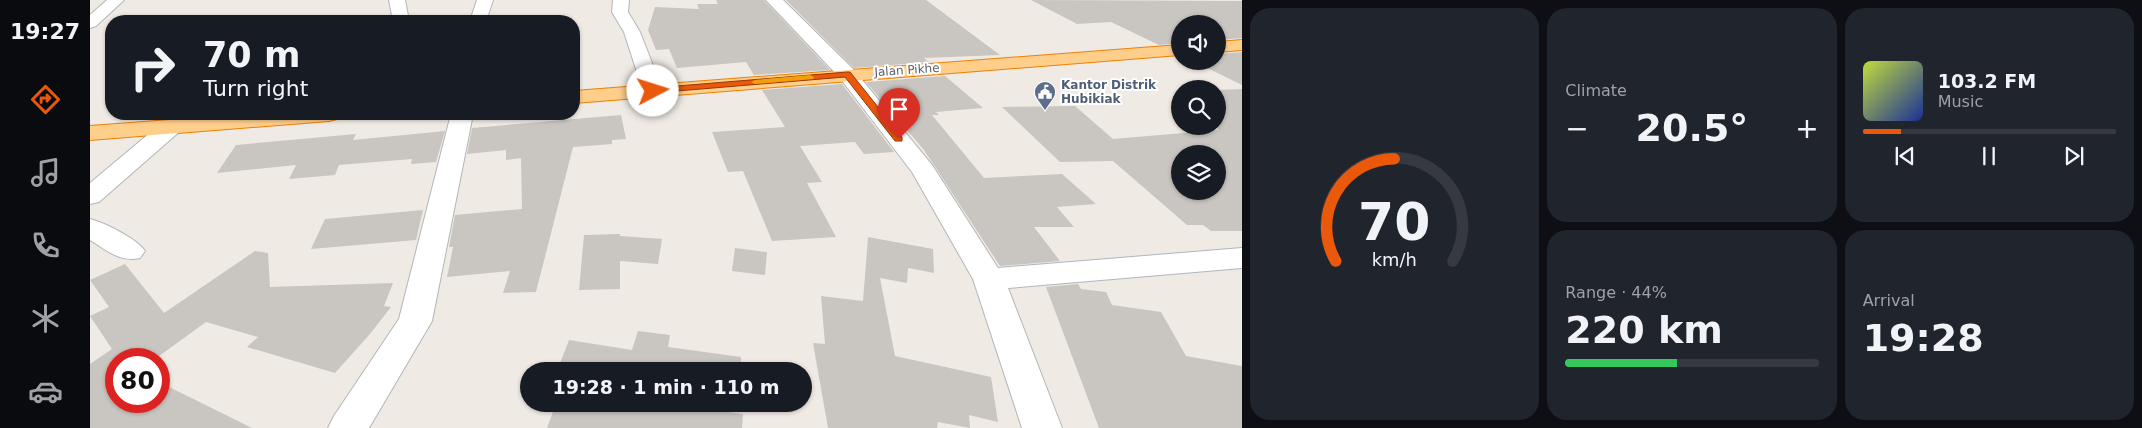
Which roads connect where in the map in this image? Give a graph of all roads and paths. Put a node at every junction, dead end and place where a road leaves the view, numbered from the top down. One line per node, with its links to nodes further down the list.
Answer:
1 (116, 0): 8 (street)
2 (397, 0): 6 (street)
3 (485, 0): 7 (street)
4 (621, 0): 13 (street)
5 (774, 0): 12 (street)
6 (400, 15)
7 (480, 15)
8 (90, 23)
9 (1242, 45): 10 (highway)
10 (1226, 46)
11 (1171, 51): 12 (highway, Jalan Pikhe)
12 (847, 74): 13 (highway, Jalan Pikhe); 23 (street)
13 (653, 91): 14 (highway, Jalan Pikhe)
14 (580, 96)
15 (250, 120): 17 (highway)
16 (461, 120): 24 (street)
17 (171, 126): 18 (highway); 19 (street)
18 (90, 133)
19 (90, 196)
20 (90, 228): 21 (street)
21 (130, 252)
22 (1242, 258): 23 (street)
23 (989, 279): 25 (street)
24 (348, 428)
25 (1042, 428)

